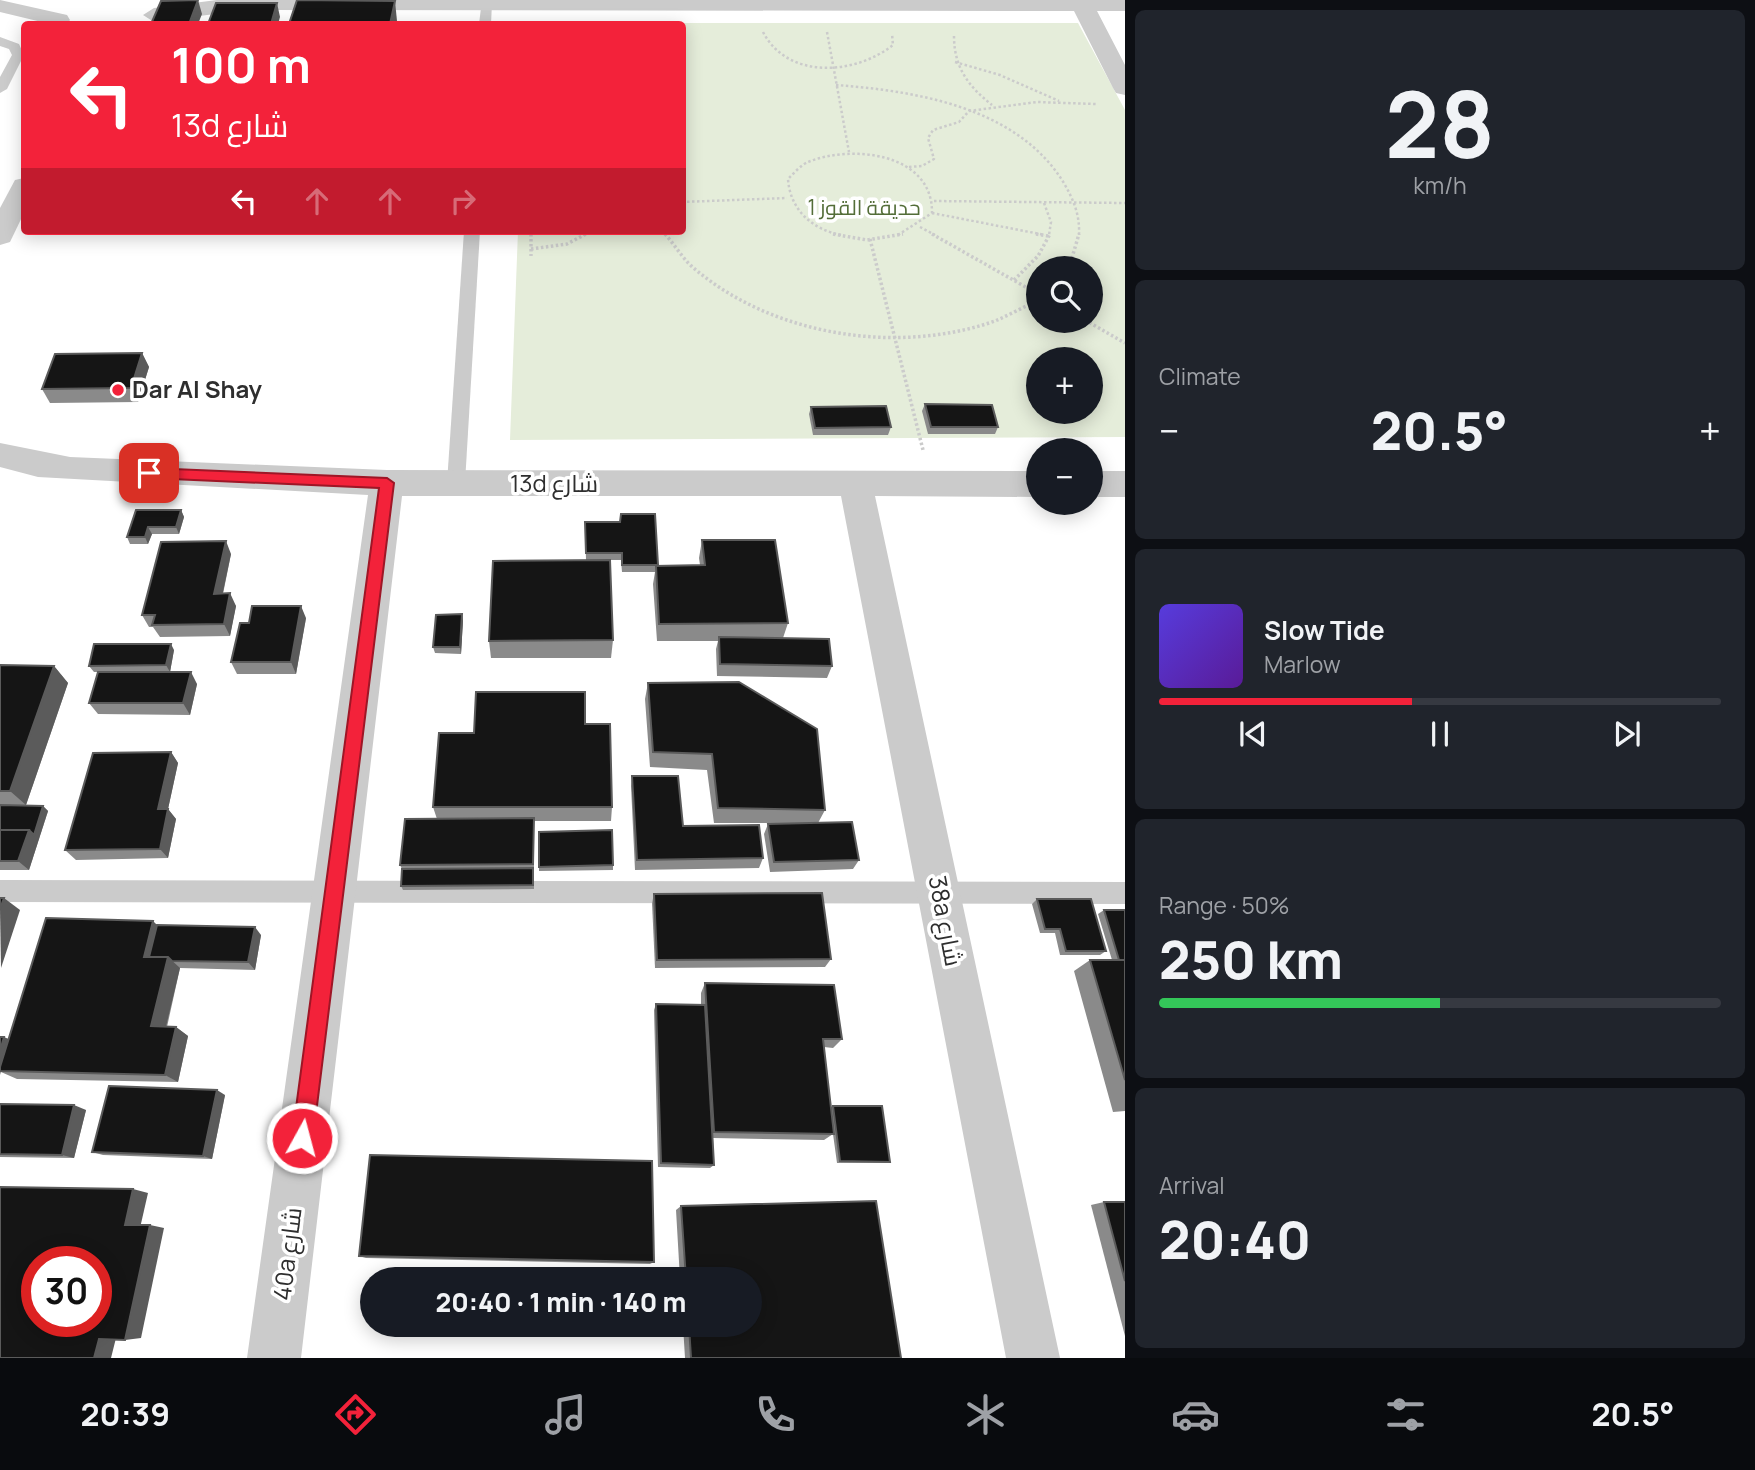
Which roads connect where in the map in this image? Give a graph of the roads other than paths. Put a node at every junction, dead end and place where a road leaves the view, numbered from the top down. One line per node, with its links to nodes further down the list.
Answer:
1 (9, 0): 5 (street)
2 (220, 0): 6 (street)
3 (446, 1): 6 (street); 10 (street)
4 (1069, 2): 7 (street); 8 (street); 13 (street)
5 (0, 3): 11 (street)
6 (245, 3): 9 (street)
7 (1125, 4)
8 (757, 9): 10 (street)
9 (152, 13)
10 (485, 14)
11 (63, 15)
12 (0, 41): 14 (lane)
13 (1125, 88)
14 (0, 89)
15 (21, 192): 17 (street)
16 (472, 235): 22 (lane)
17 (0, 236)
18 (0, 455): 19 (street, 13d شارع)
19 (70, 469): 20 (street, 13d شارع); 21 (street, 13d شارع)
20 (0, 481)
21 (387, 483): 22 (street, 13d شارع); 28 (street, 40a شارع)
22 (456, 483): 26 (street, 13d شارع)
23 (1026, 484): 26 (street, 13d شارع)
24 (1103, 484): 25 (street)
25 (1125, 484)
26 (856, 485): 29 (street, 38a شارع)
27 (0, 891): 28 (lane)
28 (334, 891): 29 (lane); 31 (street, 40a شارع)
29 (939, 892): 30 (lane); 32 (street, 38a شارع)
30 (1125, 893)
31 (274, 1358)
32 (1033, 1358)

